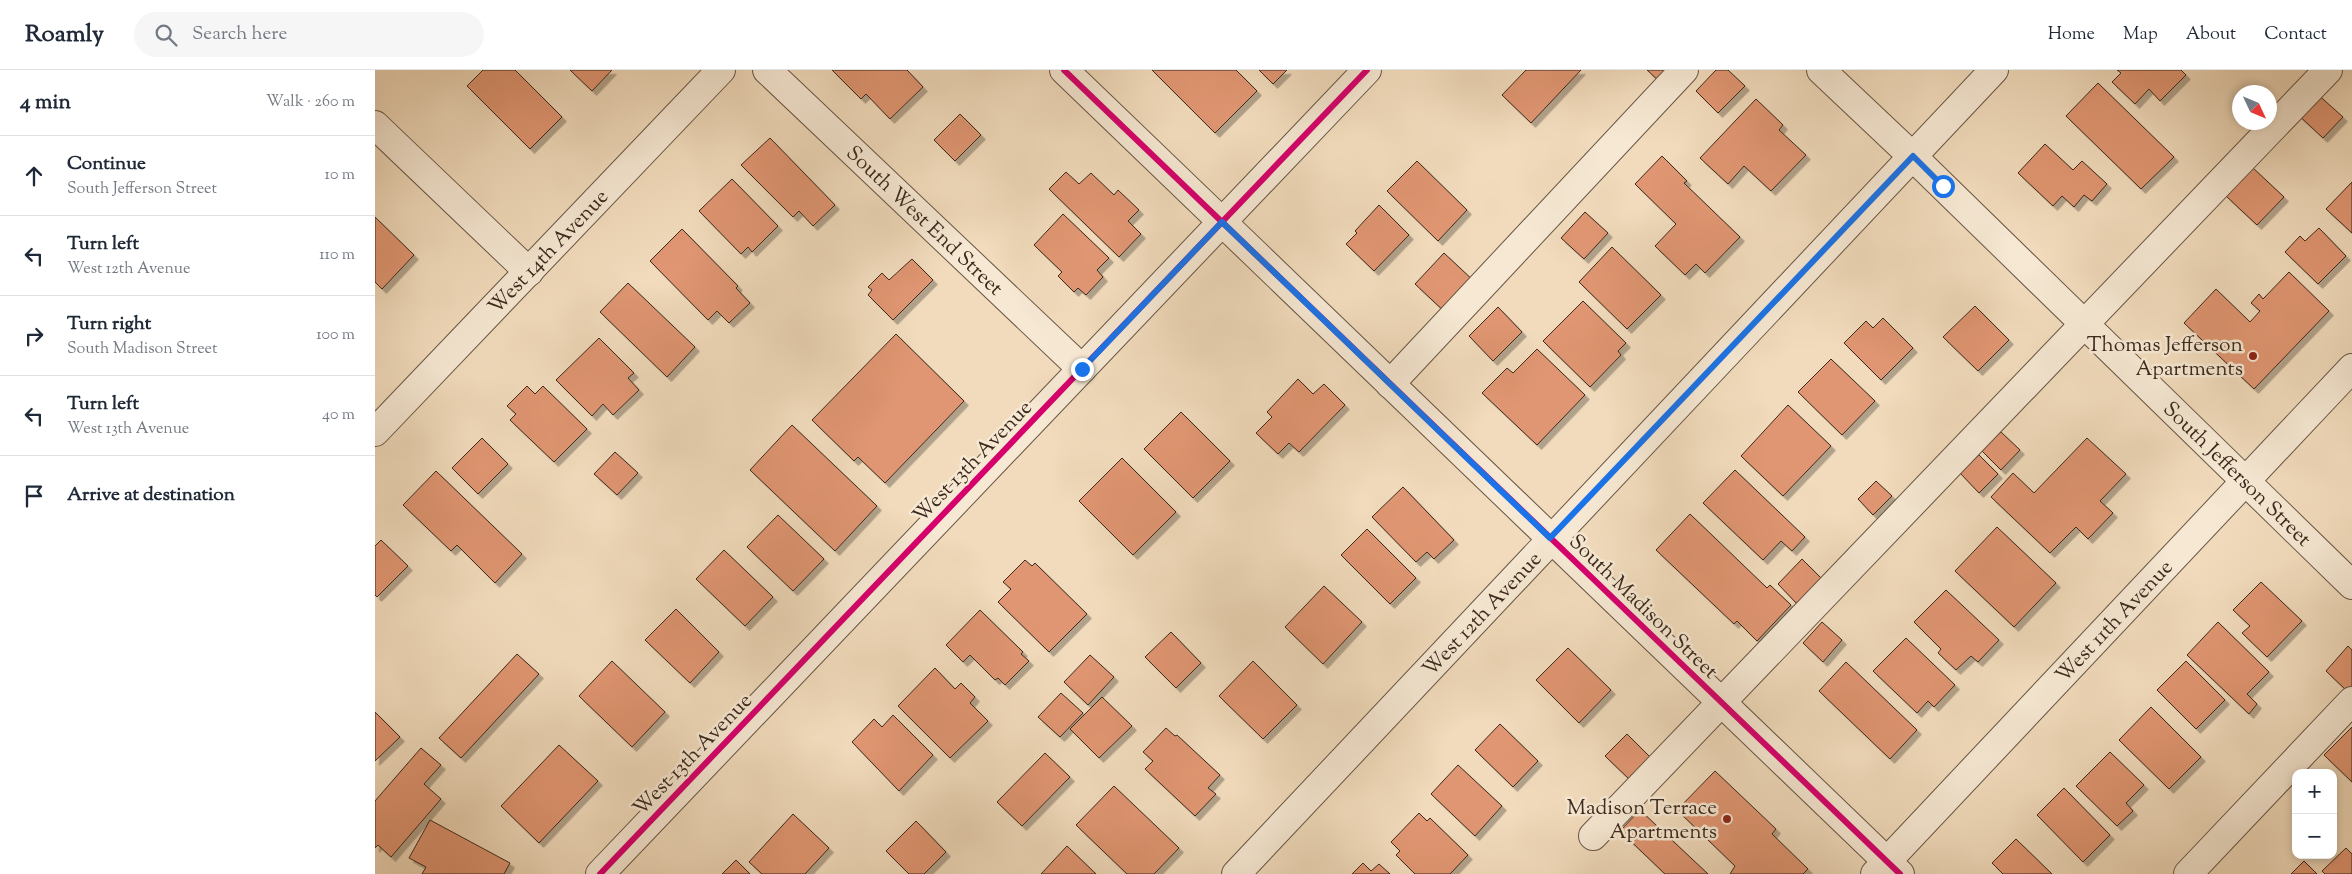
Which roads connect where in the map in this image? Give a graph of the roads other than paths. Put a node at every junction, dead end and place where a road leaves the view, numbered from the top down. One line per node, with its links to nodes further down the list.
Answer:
1 (721, 70): 12 (street, West 14th Avenue)
2 (767, 70): 15 (street, South West End Street)
3 (1064, 70): 11 (street, South Madison Street)
4 (1367, 70): 11 (street, West 13th Avenue)
5 (1684, 70): 16 (street)
6 (1821, 70): 10 (street, South Jefferson Street)
7 (1994, 70): 10 (street, West 12th Avenue)
8 (2329, 70): 13 (street)
9 (375, 125): 12 (street)
10 (1913, 156): 13 (street, South Jefferson Street); 19 (street, West 12th Avenue)
11 (1222, 222): 15 (street, West 13th Avenue); 16 (street, South Madison Street)
12 (529, 272): 17 (street, West 14th Avenue)
13 (2085, 324): 18 (street, South Jefferson Street); 22 (street)
14 (2352, 368): 18 (street, West 11th Avenue)
15 (1082, 369): 25 (street, West 13th Avenue)
16 (1390, 384): 19 (street, South Madison Street)
17 (375, 432)
18 (2245, 482): 20 (street, South Jefferson Street); 24 (street, West 11th Avenue)
19 (1550, 538): 22 (street, South Madison Street); 26 (street, West 12th Avenue)
20 (2352, 584)
21 (2352, 701): 27 (street)
22 (1721, 702): 23 (street); 24 (street, South Madison Street)
23 (1593, 836)
24 (1887, 870)
25 (600, 874)
26 (1235, 874)
27 (2188, 874)

